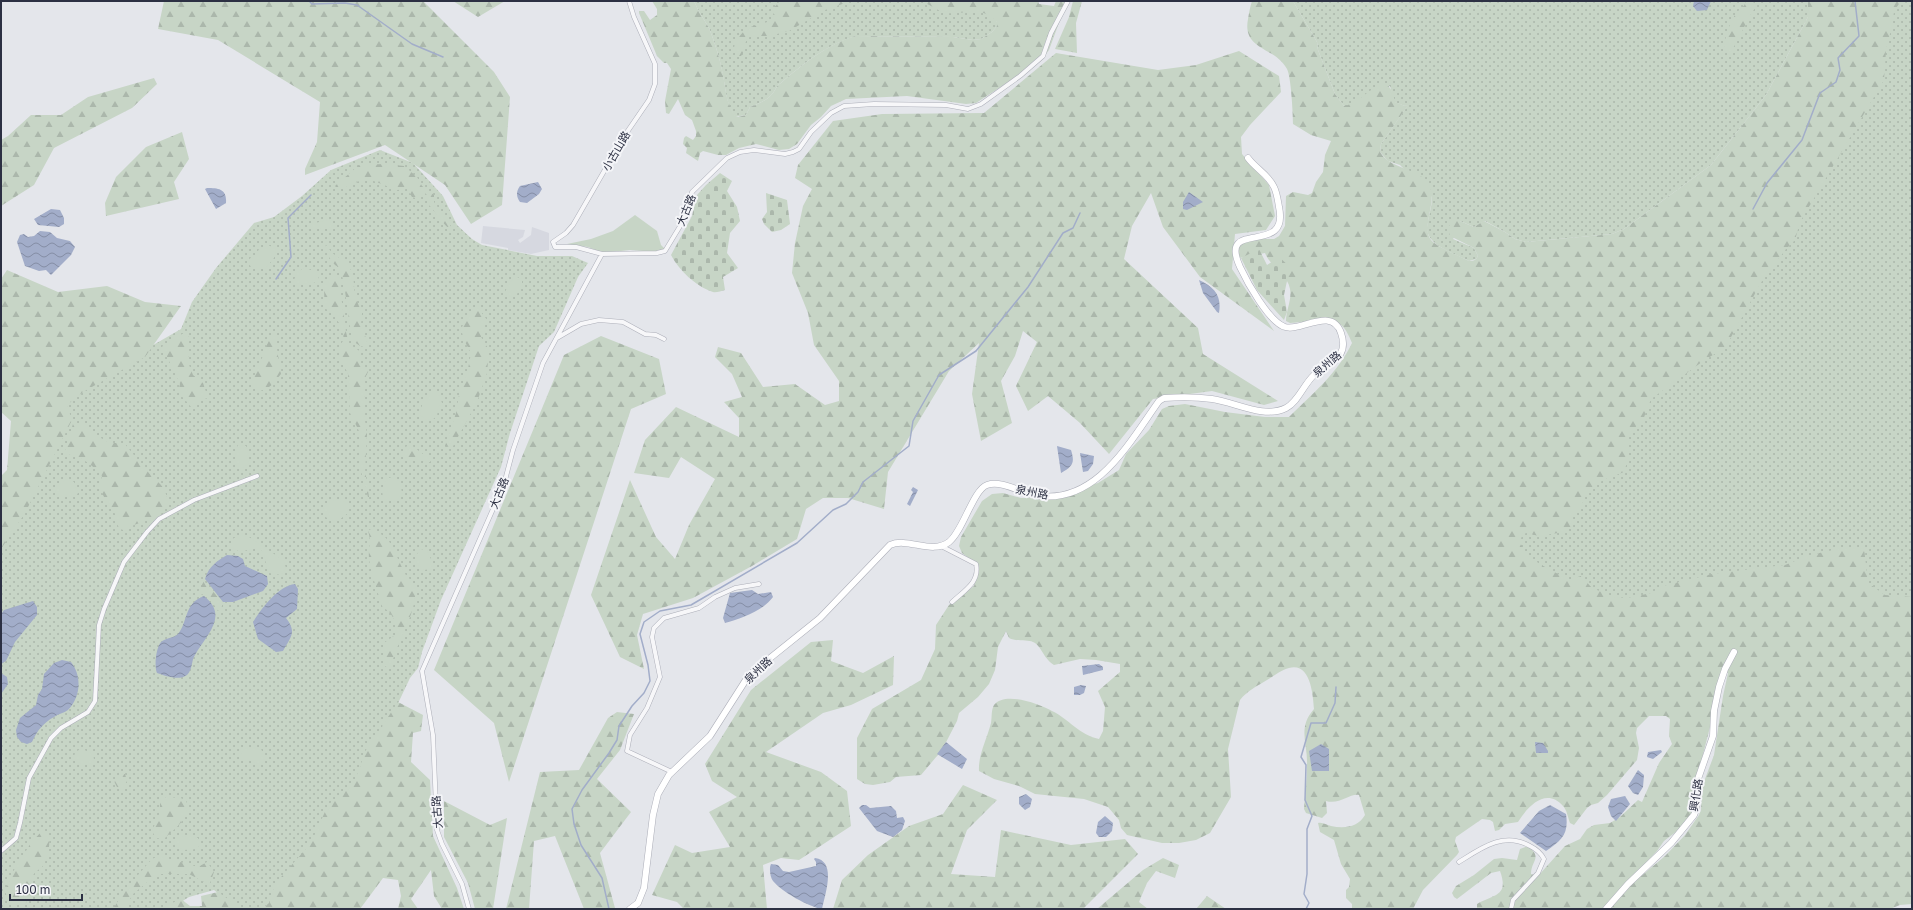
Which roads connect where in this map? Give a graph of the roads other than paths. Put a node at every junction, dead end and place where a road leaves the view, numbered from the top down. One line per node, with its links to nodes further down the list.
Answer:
1 (630, 1): 4 (street, 小古山路)
2 (1068, 1): 4 (street, 大古路)
3 (1248, 158): 8 (street, 泉州路)
4 (602, 254): 5 (street, 大古路)
5 (557, 338): 6 (street); 15 (street, 大古路)
6 (664, 338)
7 (257, 476): 13 (street)
8 (941, 546): 10 (street); 12 (street, 泉州路)
9 (759, 584): 12 (street)
10 (952, 602)
11 (1734, 652): 18 (street, 興化路)
12 (672, 772): 16 (street, 泉州路)
13 (1, 851)
14 (1458, 862): 17 (street)
15 (469, 909)
16 (630, 909)
17 (1511, 909)
18 (1606, 909)

